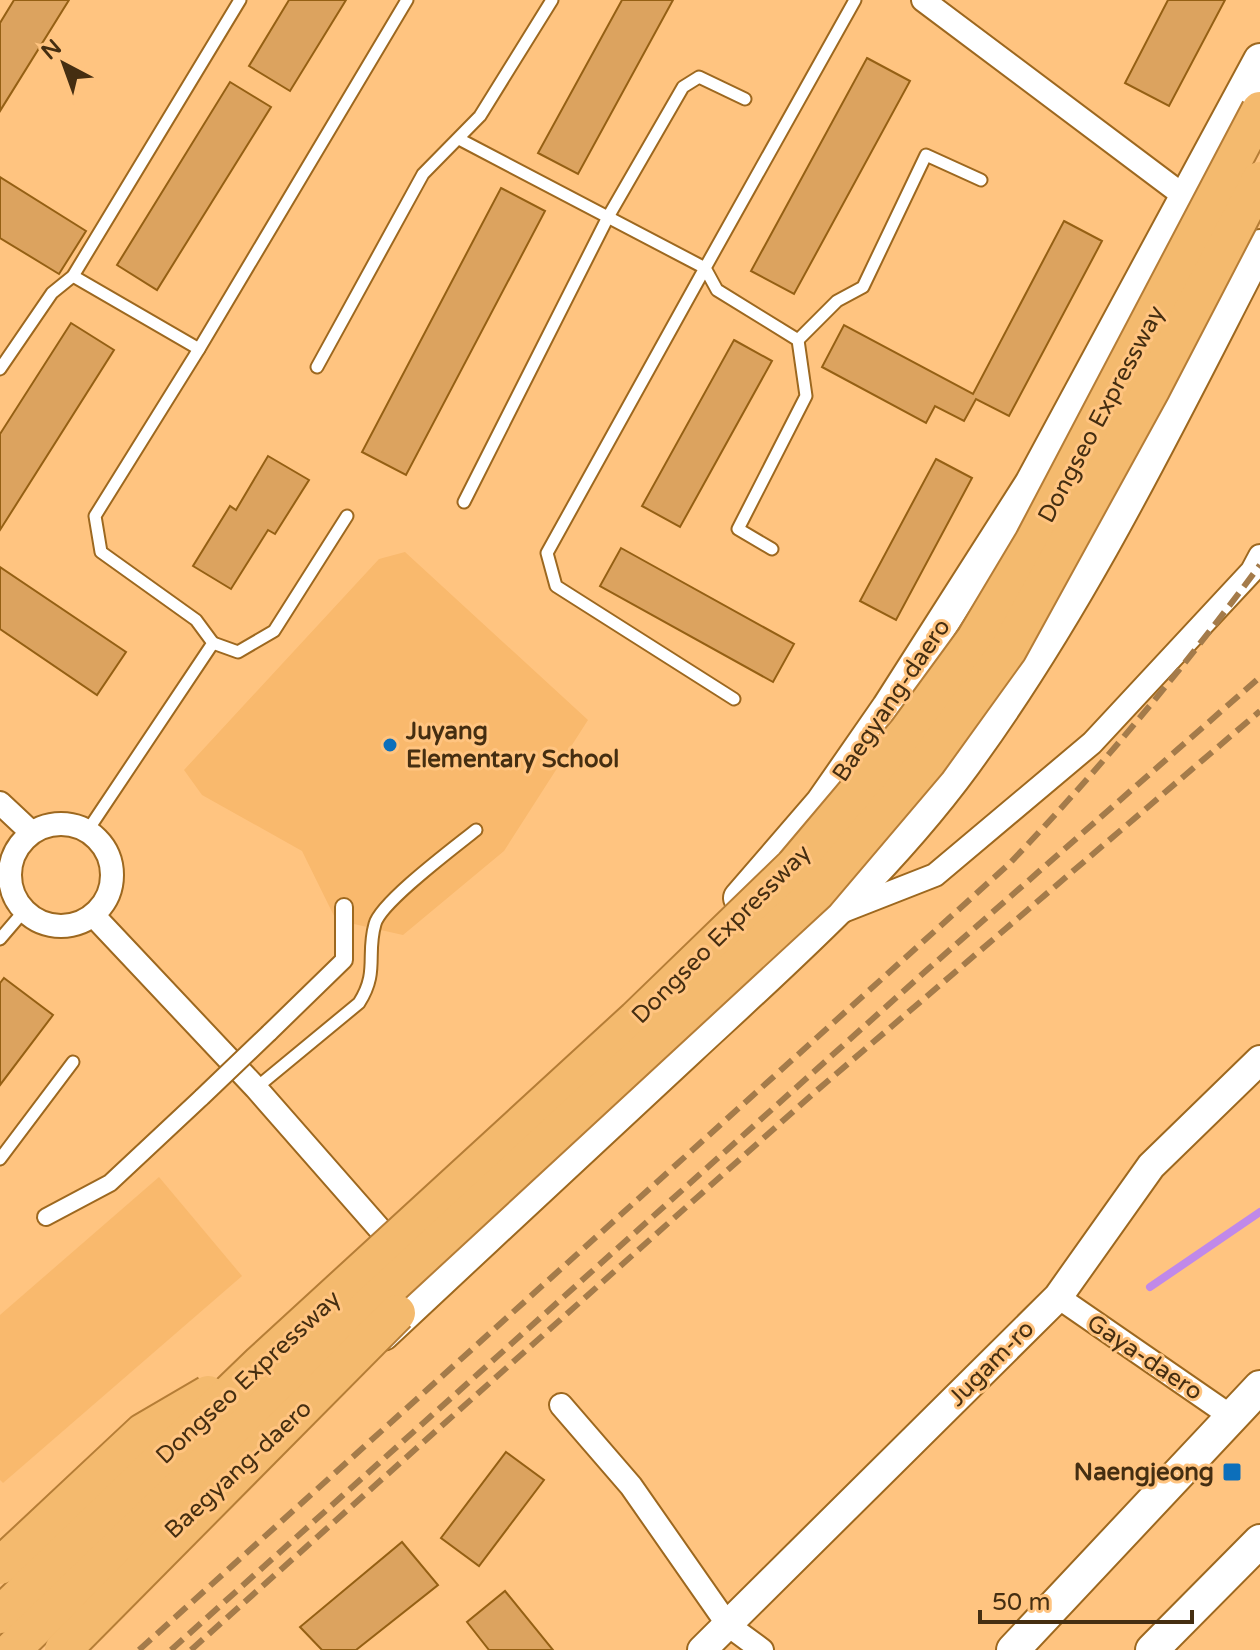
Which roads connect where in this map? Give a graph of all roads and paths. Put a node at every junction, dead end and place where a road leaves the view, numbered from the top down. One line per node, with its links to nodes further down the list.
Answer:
1 (240, 0): 16 (lane)
2 (407, 0): 18 (lane)
3 (552, 0): 9 (lane)
4 (855, 0): 15 (lane)
5 (923, 0): 12 (street)
6 (1260, 60): 12 (main road, Baegyang-daero)
7 (745, 99): 13 (lane)
8 (1260, 110): 45 (highway, Dongseo Expressway, bridge)
9 (459, 139): 13 (lane); 19 (lane)
10 (981, 180): 17 (lane)
11 (1260, 180): 39 (highway, Dongseo Expressway, bridge)
12 (1186, 197): 14 (street); 42 (main road, Baegyang-daero)
13 (608, 217): 15 (lane); 21 (lane)
14 (1259, 248): 34 (main road, Baegyang-daero)
15 (705, 268): 17 (lane); 26 (lane)
16 (73, 276): 18 (lane); 20 (lane)
17 (798, 340): 23 (lane)
18 (199, 349): 25 (lane)
19 (317, 367)
20 (0, 369)
21 (464, 502)
22 (347, 516): 25 (lane)
23 (772, 549)
24 (1260, 556): 34 (street)
25 (213, 643): 28 (lane)
26 (734, 699)
27 (0, 803): 30 (street)
28 (88, 830): 30 (street); 33 (street)
29 (476, 830): 38 (lane)
30 (31, 832): 32 (street)
31 (344, 907): 41 (street, bridge)
32 (24, 911): 33 (street); 35 (lane)
33 (93, 915): 38 (street)
34 (833, 915): 43 (main road, Baegyang-daero)
35 (0, 939)
36 (1260, 1060): 44 (street, Jugam-ro)
37 (73, 1062): 40 (lane)
38 (256, 1088): 42 (street)
39 (561, 1127): 54 (highway, Dongseo Expressway, bridge); 56 (highway, bridge)
40 (0, 1159)
41 (46, 1217)
42 (381, 1232): 43 (street); 51 (main road, Baegyang-daero)
43 (432, 1288): 55 (main road, Baegyang-daero)
44 (1058, 1297): 48 (street, Gaya-daero); 53 (street, Jugam-ro)
45 (261, 1363): 50 (highway, bridge); 52 (highway, Dongseo Expressway, bridge)
46 (1260, 1387): 48 (main road)
47 (561, 1405): 53 (street)
48 (1232, 1417): 59 (main road)
49 (1260, 1541): 60 (main road)
50 (0, 1566)
51 (0, 1586)
52 (0, 1615)
53 (728, 1625): 57 (street, Jugam-ro); 58 (street)
54 (12, 1650)
55 (44, 1650)
56 (63, 1650)
57 (702, 1650)
58 (762, 1650)
59 (1013, 1650)
60 (1152, 1650)

